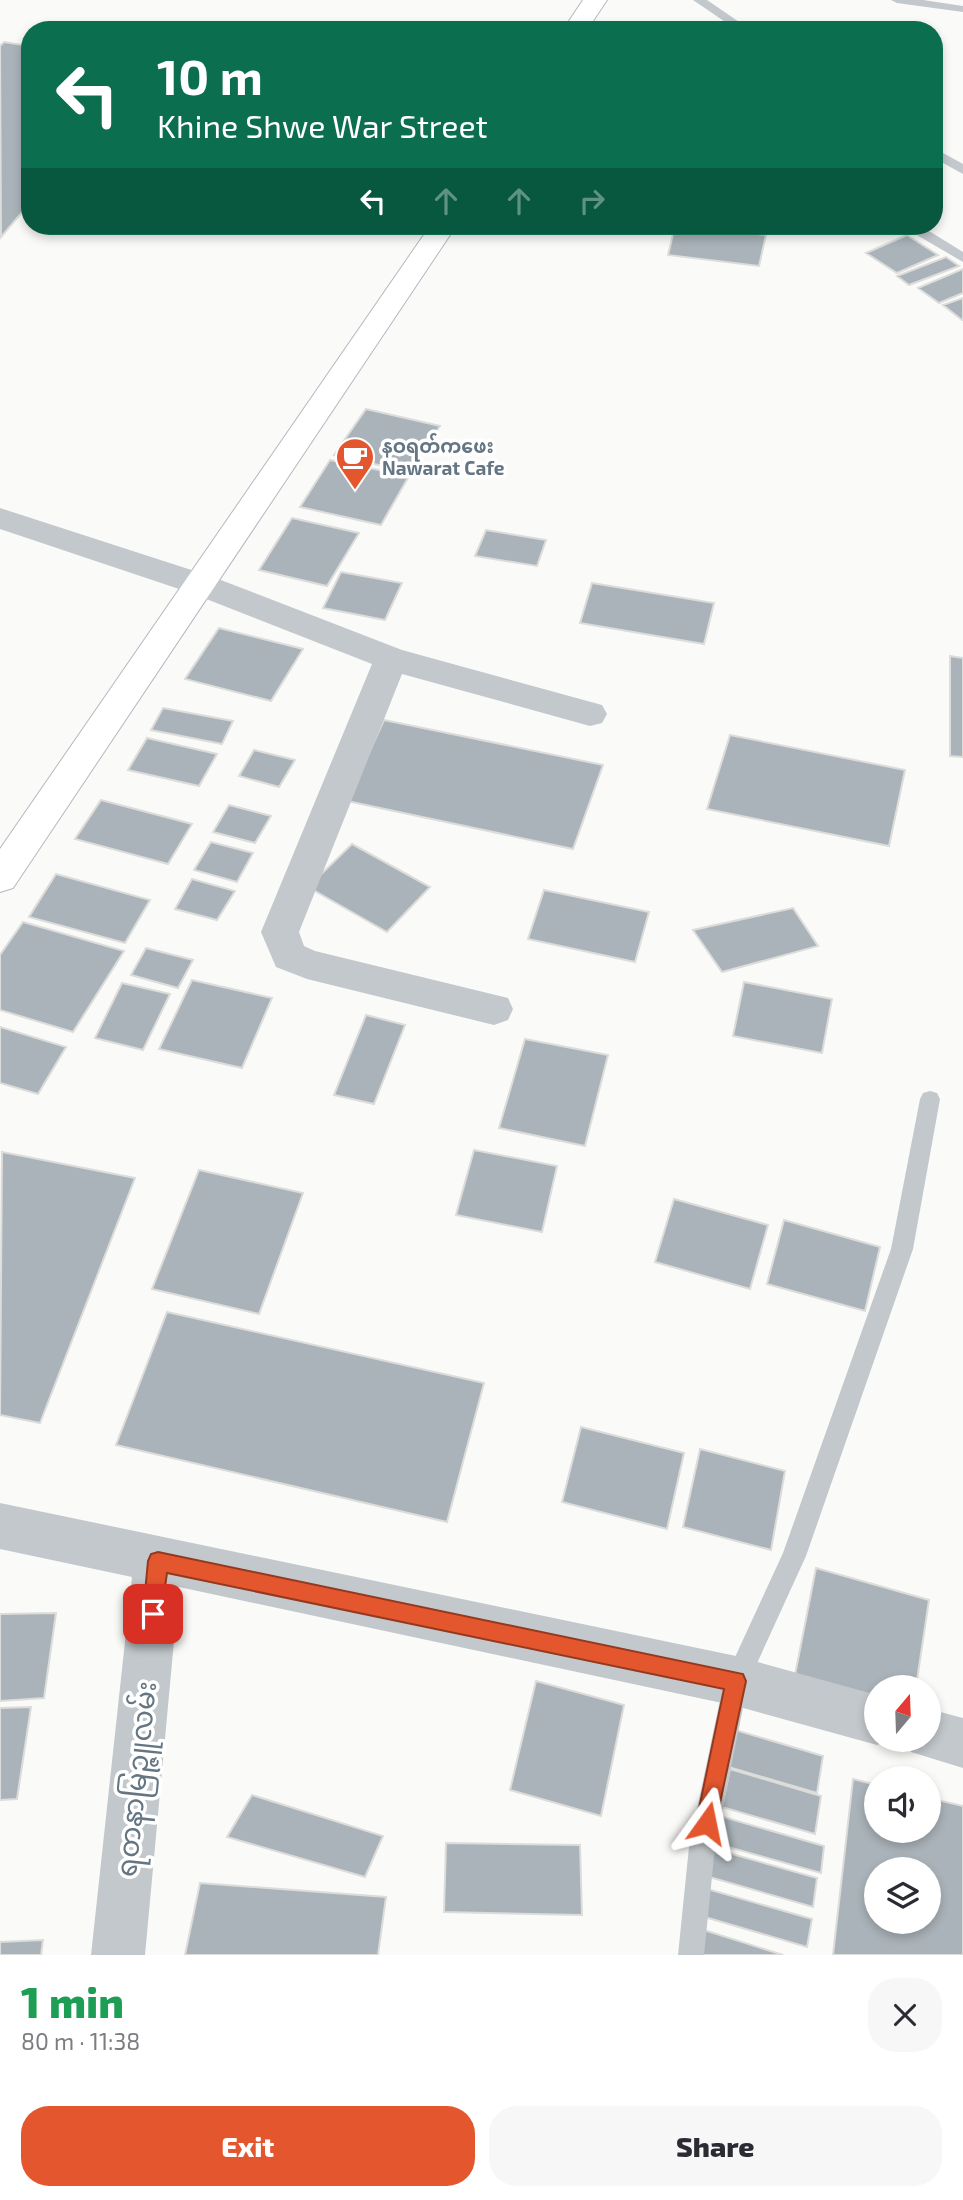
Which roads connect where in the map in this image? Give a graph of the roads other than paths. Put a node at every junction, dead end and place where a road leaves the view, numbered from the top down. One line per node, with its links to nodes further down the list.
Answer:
1 (596, 0): 5 (street)
2 (699, 0): 6 (lane)
3 (897, 0): 4 (lane)
4 (963, 9)
5 (581, 21)
6 (731, 21)
7 (943, 158): 8 (lane)
8 (963, 170)
9 (437, 235): 13 (street)
10 (926, 235): 11 (lane)
11 (963, 258)
12 (0, 518): 13 (street)
13 (202, 585): 14 (street); 16 (street)
14 (391, 659): 15 (street); 17 (street)
15 (590, 714)
16 (0, 878)
17 (494, 1009)
18 (930, 1099): 21 (lane)
19 (0, 1526): 20 (street)
20 (158, 1561): 21 (street); 25 (street, ရတနာမြဉ္ဇူလမ်း)
21 (736, 1681): 22 (street); 26 (lane)
22 (864, 1716)
23 (942, 1737): 24 (street)
24 (963, 1743)
25 (118, 1955)
26 (691, 1955)

